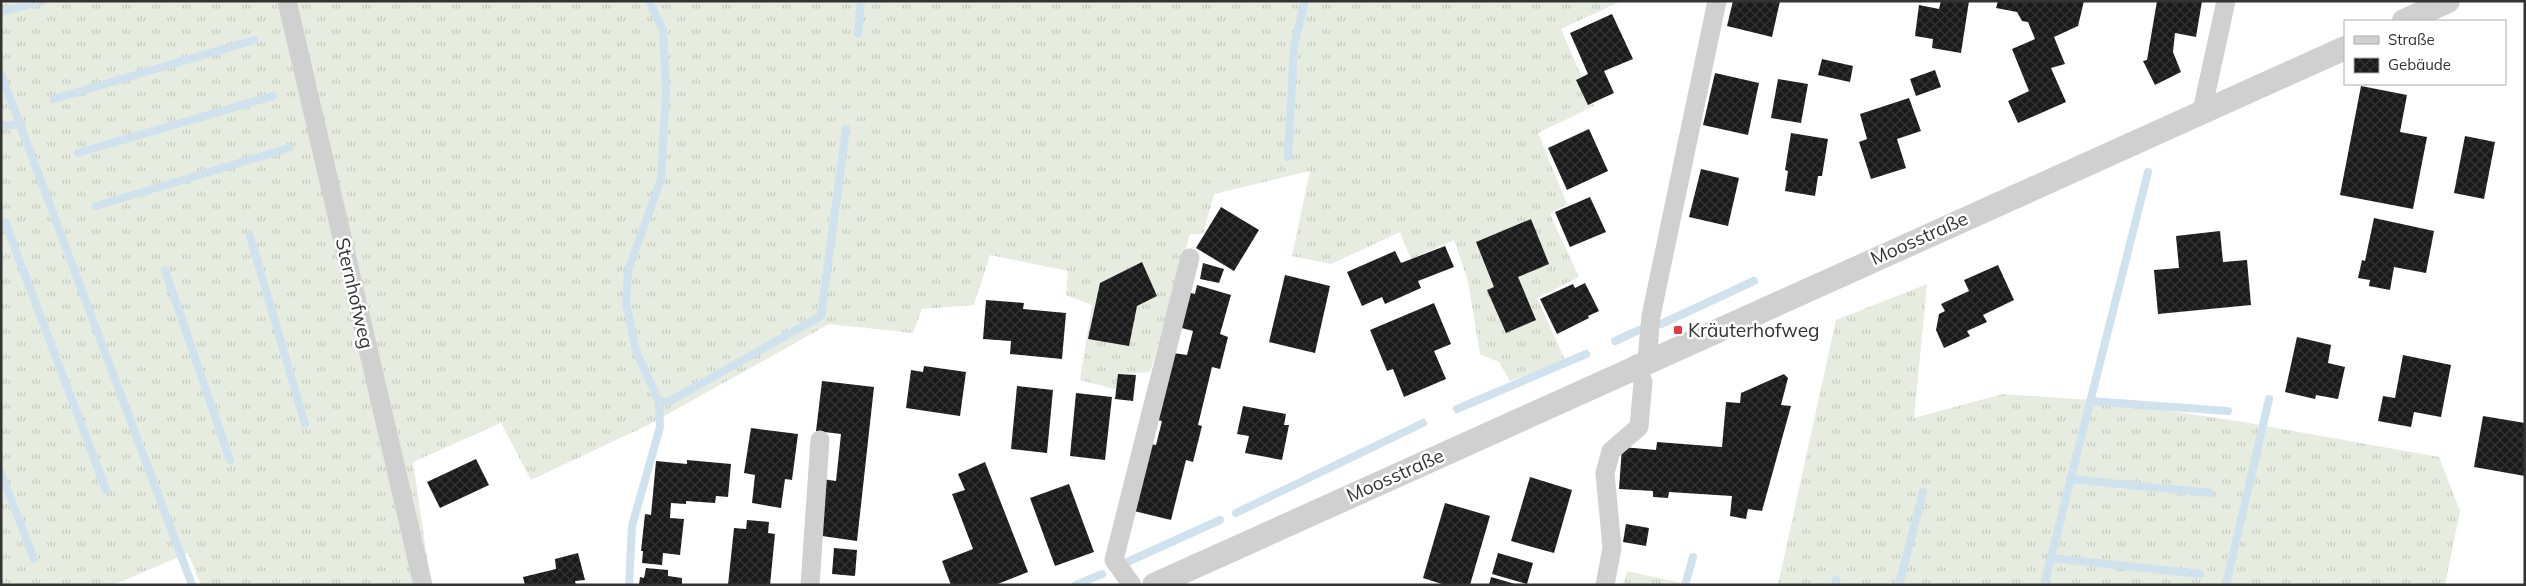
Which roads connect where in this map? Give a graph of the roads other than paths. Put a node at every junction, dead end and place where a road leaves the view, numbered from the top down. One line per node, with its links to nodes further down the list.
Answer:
1 (287, 1): 11 (street, Sternhofweg)
2 (1717, 1): 9 (street)
3 (2226, 1): 7 (street)
4 (2448, 1): 5 (street)
5 (2406, 20)
6 (2344, 48): 7 (street, Moosstraße)
7 (2202, 111): 9 (street, Moosstraße)
8 (1190, 258): 13 (street)
9 (1641, 361): 14 (street, Moosstraße); 15 (street)
10 (820, 440): 12 (street)
11 (423, 585)
12 (810, 585)
13 (1132, 585)
14 (1154, 585)
15 (1605, 585)

